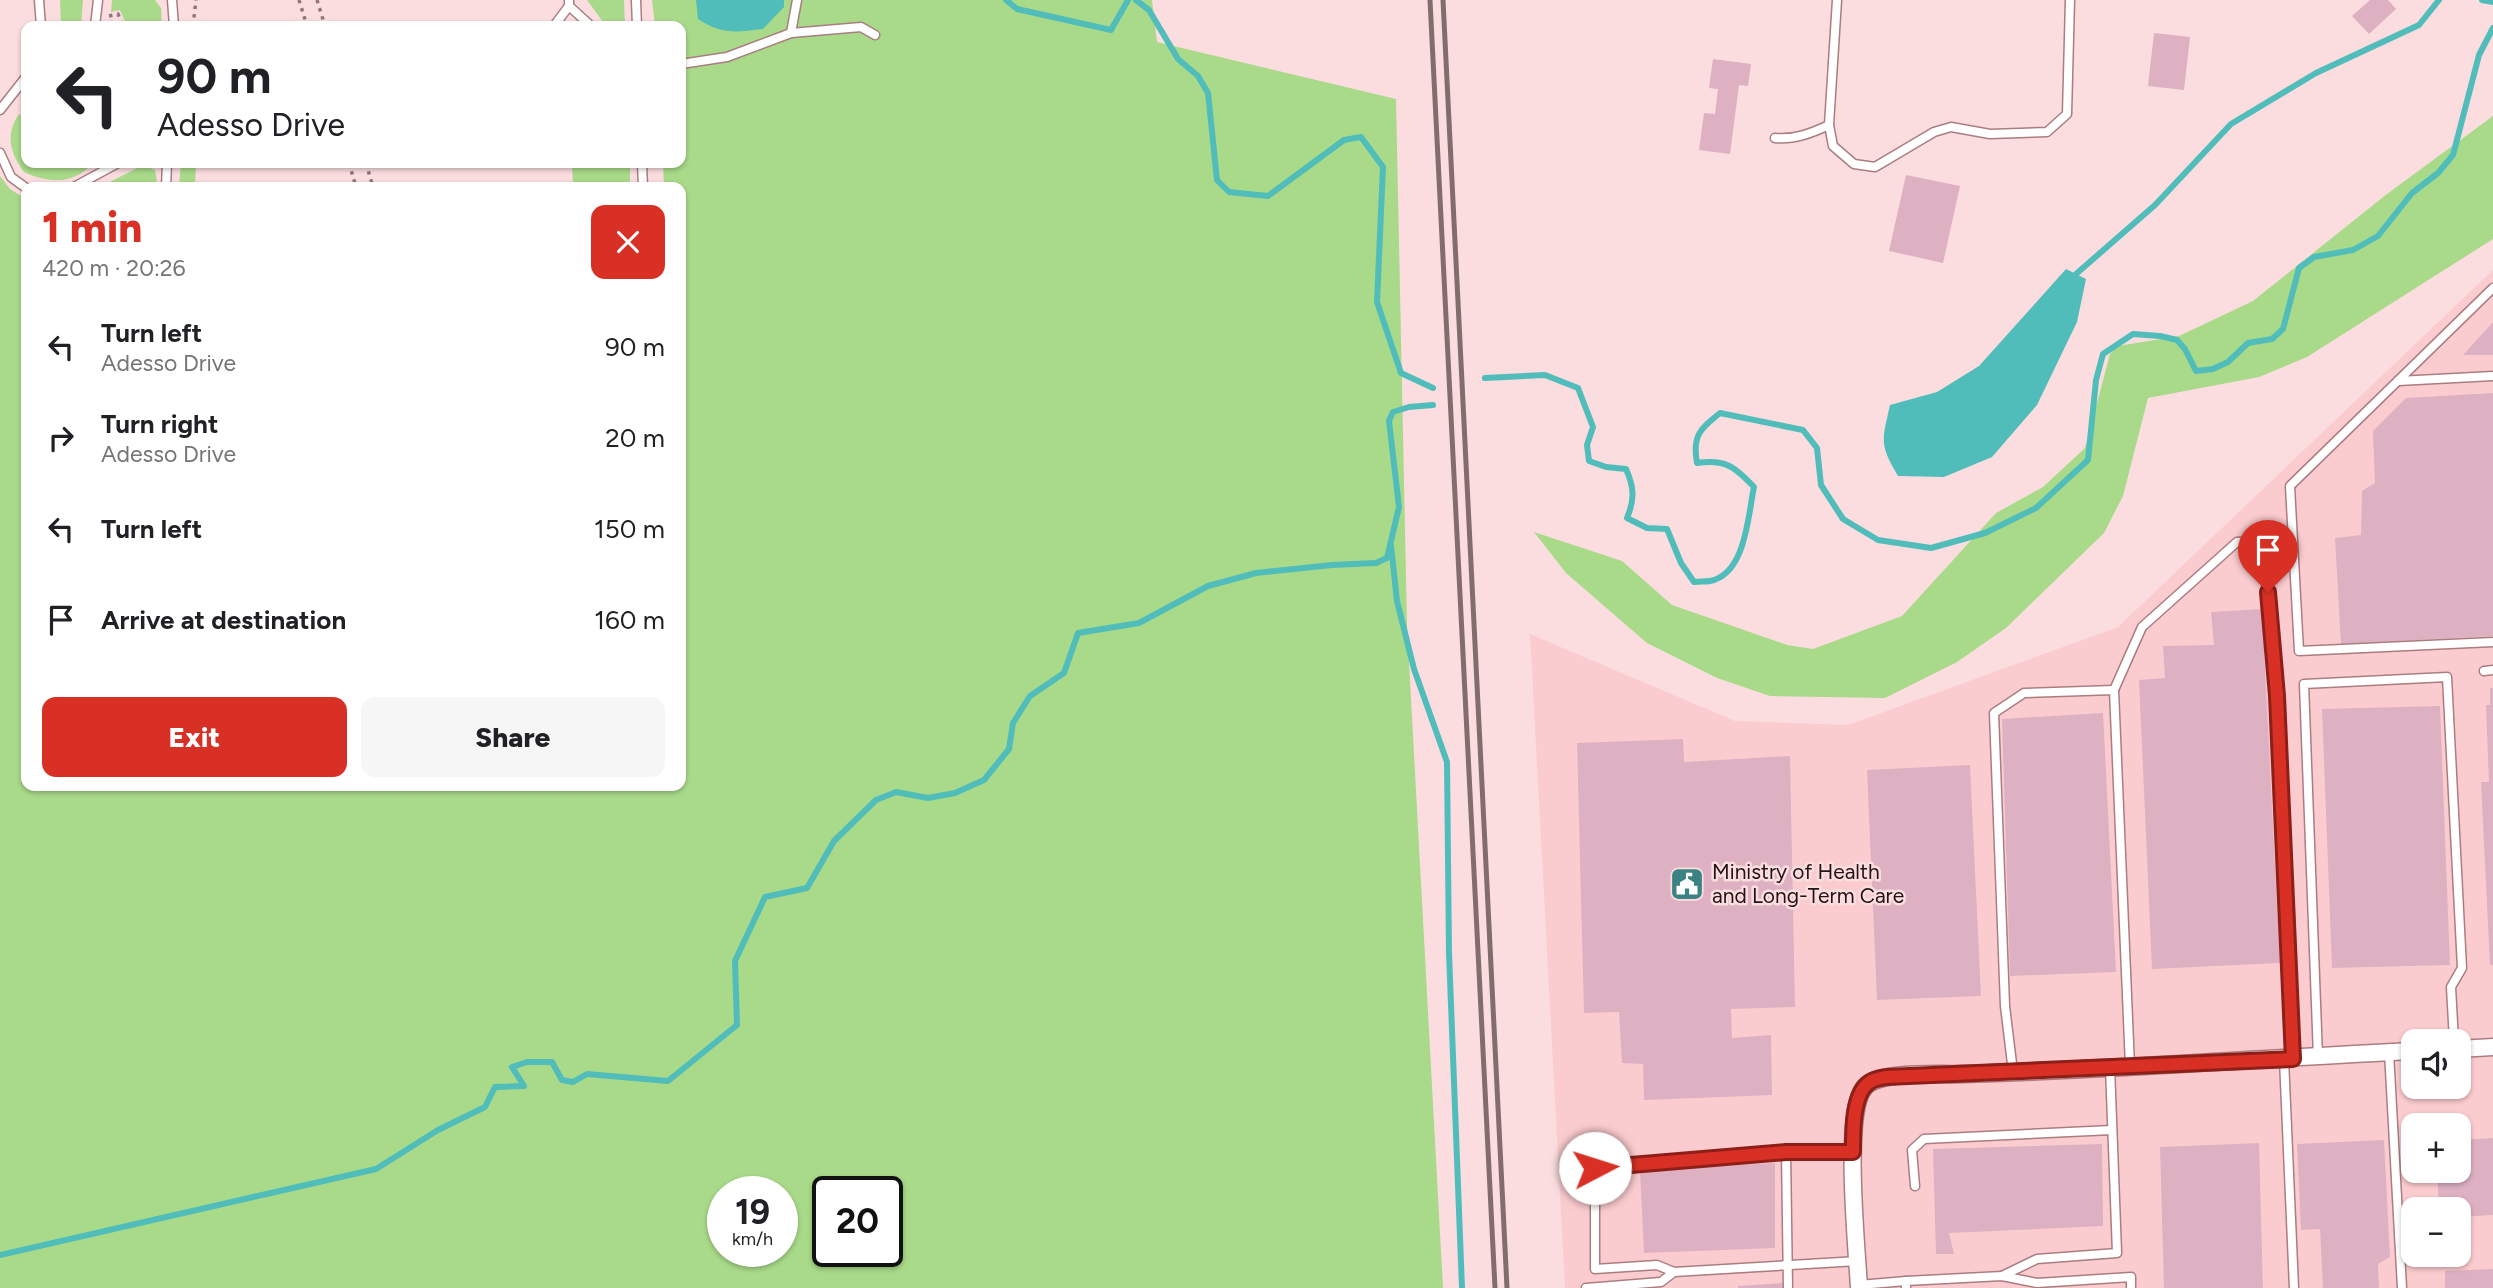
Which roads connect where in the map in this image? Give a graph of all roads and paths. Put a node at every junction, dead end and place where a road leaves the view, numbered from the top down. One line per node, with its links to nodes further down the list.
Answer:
1 (40, 0): 13 (lane)
2 (98, 0): 14 (lane)
3 (172, 0): 16 (lane)
4 (196, 0): 17 (path)
5 (299, 0): 18 (path)
6 (317, 0): 19 (path)
7 (636, 0): 22 (lane)
8 (797, 0): 23 (lane)
9 (1837, 0): 28 (lane)
10 (2070, 0): 28 (lane)
11 (569, 3): 20 (lane); 21 (lane)
12 (109, 7): 15 (path)
13 (41, 21)
14 (96, 21)
15 (121, 21)
16 (174, 21)
17 (194, 21)
18 (305, 21)
19 (323, 21)
20 (557, 21)
21 (586, 21)
22 (637, 21)
23 (791, 33): 24 (lane); 25 (lane)
24 (875, 35)
25 (686, 63)
26 (21, 83): 27 (lane)
27 (0, 110)
28 (1829, 125): 29 (lane)
29 (1775, 138)
30 (0, 153): 33 (lane)
31 (109, 168): 32 (lane)
32 (83, 182)
33 (21, 184)
34 (2493, 288): 36 (lane)
35 (2493, 376): 36 (lane)
36 (2398, 381): 37 (lane)
37 (2493, 642)
38 (2114, 690): 45 (lane); 46 (lane); 48 (lane)
39 (2453, 1029): 44 (lane)
40 (2493, 1047): 41 (street)
41 (2471, 1048)
42 (2389, 1052): 43 (street); 44 (street); 63 (lane)
43 (2401, 1052)
44 (2318, 1058): 45 (street)
45 (2289, 1059): 46 (street); 62 (lane)
46 (2130, 1066): 47 (street)
47 (2110, 1067): 48 (street); 49 (lane)
48 (2013, 1072): 51 (street)
49 (2112, 1130): 52 (lane); 56 (lane)
50 (1786, 1152): 51 (lane); 54 (lane); 55 (lane)
51 (1853, 1152): 53 (street)
52 (1915, 1186)
53 (1858, 1261): 54 (lane); 58 (street)
54 (1786, 1265): 55 (lane); 60 (lane)
55 (1674, 1272): 59 (lane)
56 (2002, 1276): 57 (lane); 61 (lane)
57 (1906, 1285): 58 (lane)
58 (1859, 1287)
59 (1586, 1288)
60 (1788, 1288)
61 (2132, 1288)
62 (2294, 1288)
63 (2402, 1288)

